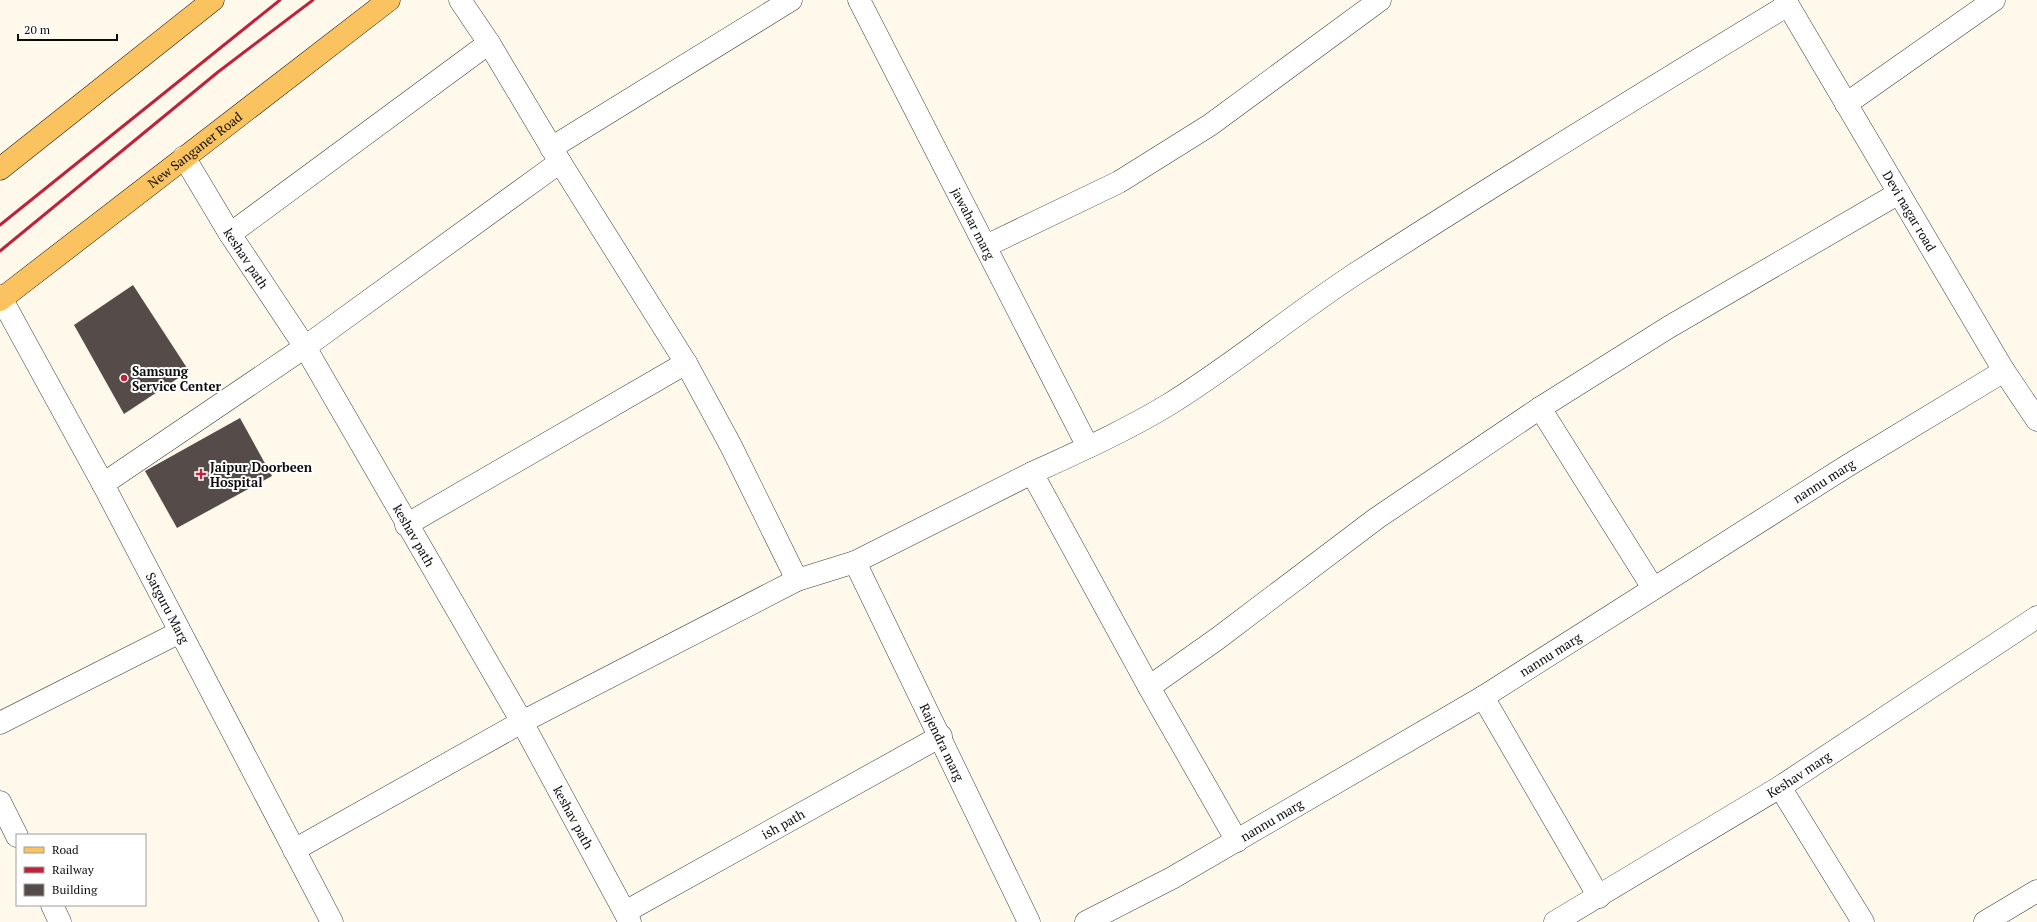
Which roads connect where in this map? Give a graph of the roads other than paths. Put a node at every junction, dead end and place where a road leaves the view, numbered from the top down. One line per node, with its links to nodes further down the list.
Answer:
1 (213, 0): 13 (main road)
2 (389, 0): 12 (main road, New Sanganer Road)
3 (460, 0): 9 (street)
4 (791, 0): 11 (street)
5 (859, 0): 16 (street, jawahar marg)
6 (1380, 0): 16 (street)
7 (1994, 0): 10 (street)
8 (1786, 2): 10 (street, Devi nagar road); 23 (street)
9 (489, 43): 11 (street); 15 (street)
10 (1846, 104): 14 (street, Devi nagar road)
11 (556, 155): 18 (street); 19 (street)
12 (184, 157): 15 (street, keshav path); 17 (main road, New Sanganer Road)
13 (0, 169)
14 (1899, 193): 20 (street, Devi nagar road); 21 (street)
15 (230, 234): 18 (street, keshav path)
16 (986, 246): 23 (street, jawahar marg)
17 (1, 298): 25 (street, Satguru Marg)
18 (305, 347): 25 (street); 26 (street, keshav path)
19 (686, 363): 26 (street); 28 (street)
20 (2004, 371): 22 (street, Devi nagar road); 29 (street, nannu marg)
21 (1540, 408): 29 (street); 32 (street)
22 (2037, 420)
23 (1088, 448): 24 (street)
24 (1032, 473): 27 (street); 32 (street)
25 (103, 484): 31 (street, Satguru Marg)
26 (406, 525): 34 (street, keshav path)
27 (855, 562): 28 (street); 36 (street, Rajendra marg)
28 (797, 580): 34 (street)
29 (1653, 588): 33 (street, nannu marg)
30 (2037, 617): 37 (street, Keshav marg)
31 (180, 632): 35 (street); 41 (street, Satguru Marg)
32 (1150, 687): 40 (street)
33 (1483, 697): 40 (street, nannu marg); 43 (street)
34 (522, 722): 41 (street); 45 (street, keshav path)
35 (0, 723)
36 (941, 736): 45 (street, ish path); 48 (street, Rajendra marg)
37 (1780, 787): 43 (street, Keshav marg); 51 (street)
38 (0, 802): 39 (street)
39 (16, 834)
40 (1237, 841): 49 (street, nannu marg)
41 (294, 850): 47 (street, Satguru Marg)
42 (2037, 891): 52 (street)
43 (1599, 897): 50 (street, Keshav marg)
44 (52, 906): 46 (street)
45 (627, 917)
46 (60, 922)
47 (332, 922)
48 (1029, 922)
49 (1086, 922)
50 (1555, 922)
51 (1863, 922)
52 (1985, 922)

